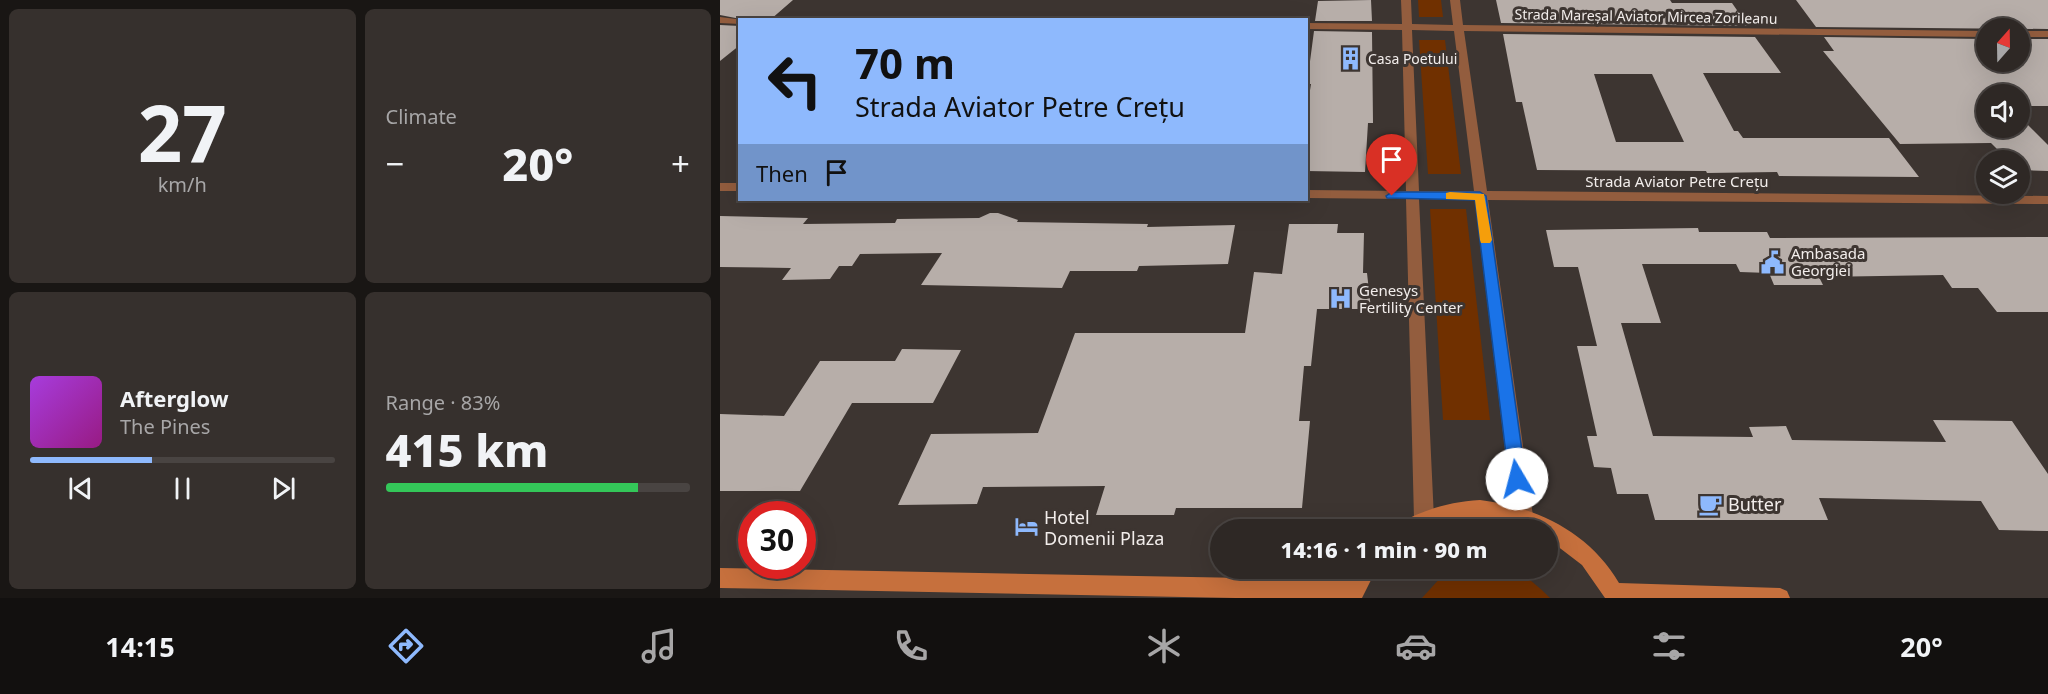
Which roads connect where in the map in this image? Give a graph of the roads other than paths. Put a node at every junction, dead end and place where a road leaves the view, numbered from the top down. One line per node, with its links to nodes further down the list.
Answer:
1 (1406, 0): 6 (street)
2 (1455, 0): 7 (street)
3 (720, 20): 4 (street)
4 (738, 21)
5 (1308, 26): 6 (street, Strada Mareșal Aviator Mircea Zorileanu)
6 (1407, 27): 7 (street, Strada Mareșal Aviator Mircea Zorileanu); 14 (street)
7 (1458, 28): 8 (street, Strada Mareșal Aviator Mircea Zorileanu); 15 (street)
8 (1976, 34)
9 (2030, 34): 10 (street)
10 (2048, 34)
11 (720, 187): 12 (street)
12 (738, 187)
13 (1308, 194): 14 (street, Strada Aviator Petre Crețu)
14 (1413, 196): 15 (street, Strada Aviator Petre Crețu); 18 (street)
15 (1480, 196): 16 (street, Strada Aviator Petre Crețu); 17 (street)
16 (2048, 200)
17 (1522, 516): 18 (main road); 22 (main road)
18 (1424, 519)
19 (720, 578): 21 (main road)
20 (1361, 579): 21 (main road)
21 (1352, 594)
22 (1615, 596): 23 (main road)
23 (1780, 598)

